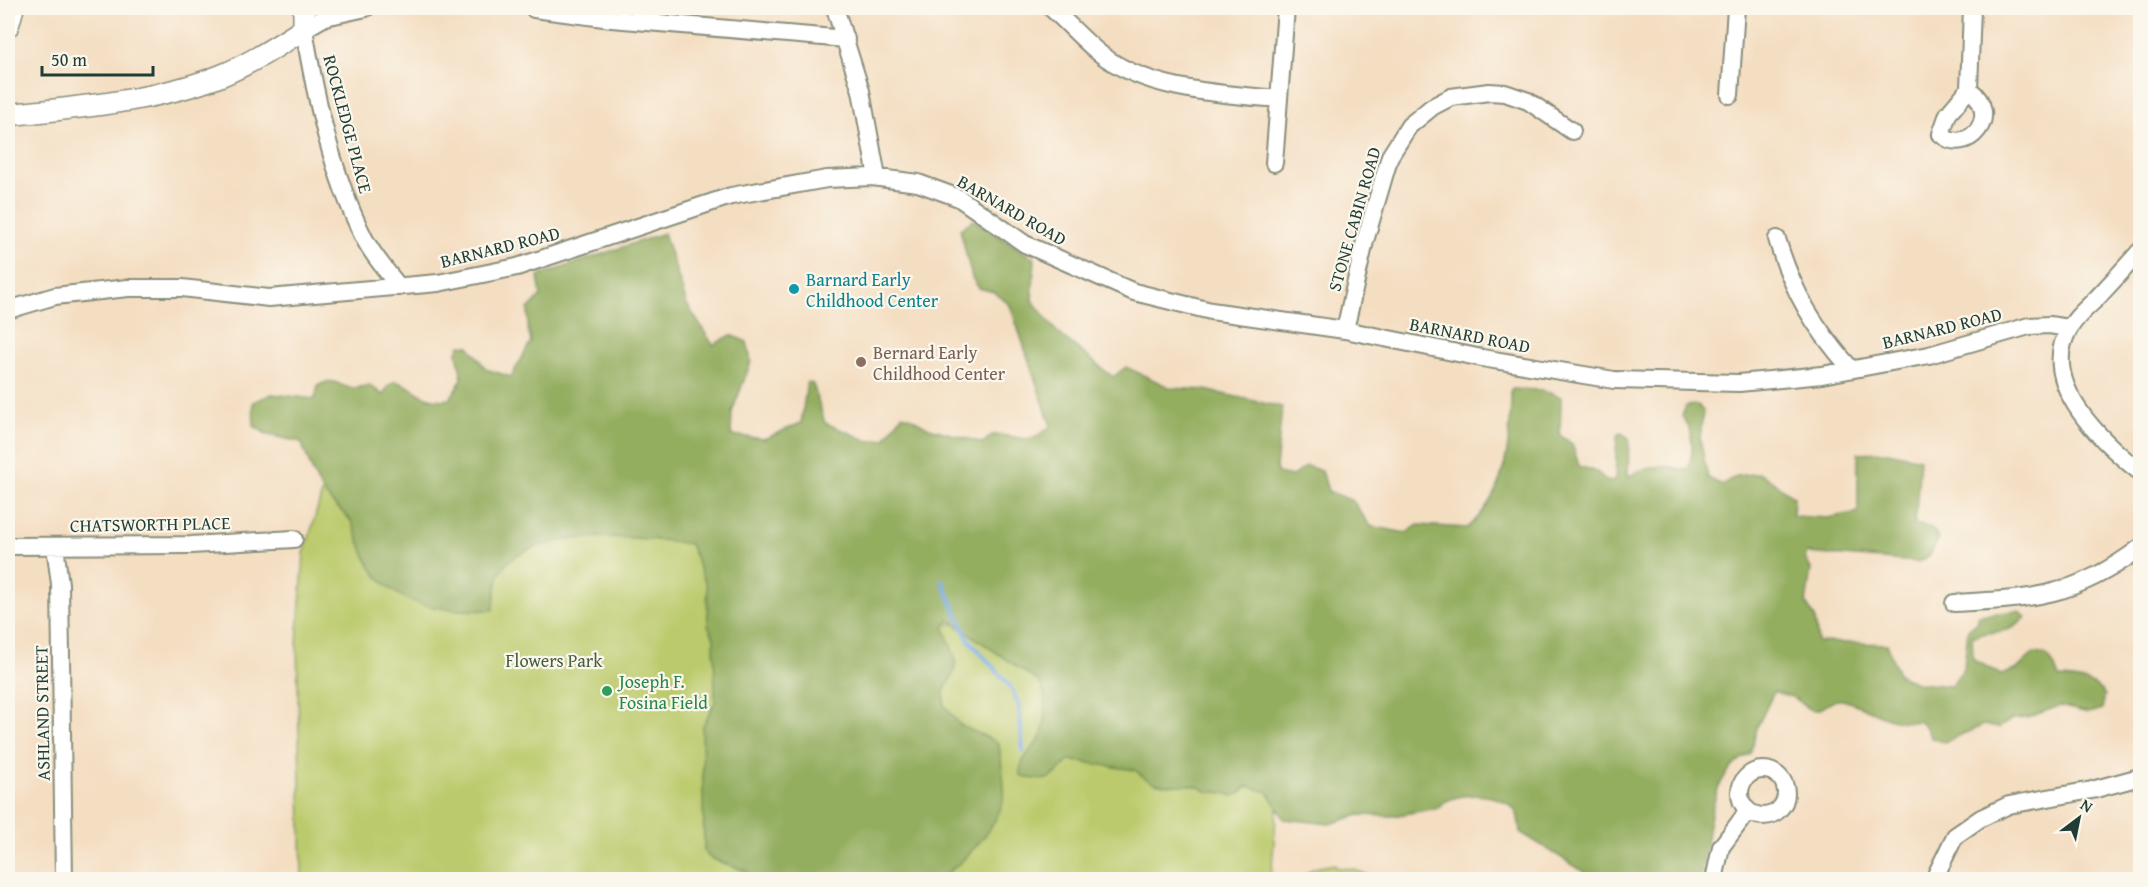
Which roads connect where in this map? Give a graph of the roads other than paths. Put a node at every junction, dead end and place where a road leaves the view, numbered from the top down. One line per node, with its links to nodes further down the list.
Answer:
1 (13, 8): 10 (street)
2 (304, 8): 11 (street)
3 (366, 8): 11 (street)
4 (530, 8): 12 (street)
5 (835, 8): 12 (street)
6 (1051, 8): 15 (street)
7 (1286, 8): 15 (street)
8 (1736, 8): 14 (street)
9 (1972, 8): 13 (street)
10 (8, 26)
11 (304, 29): 16 (street); 22 (street, ROCKLEDGE PLACE)
12 (846, 39): 19 (street)
13 (1969, 89)
14 (1730, 94)
15 (1279, 99): 18 (street)
16 (8, 115)
17 (1572, 131): 25 (street, STONE CABIN ROAD)
18 (1274, 162)
19 (877, 177): 22 (street, BARNARD ROAD); 25 (street, BARNARD ROAD)
20 (1777, 239): 26 (street)
21 (2140, 251): 24 (street)
22 (399, 287): 23 (street, BARNARD ROAD)
23 (8, 310)
24 (2069, 328): 26 (street, BARNARD ROAD); 27 (street)
25 (1345, 330): 26 (street, BARNARD ROAD)
26 (1851, 369)
27 (2140, 472)
28 (294, 539): 30 (street, CHATSWORTH PLACE)
29 (8, 546): 30 (street, CHATSWORTH PLACE)
30 (55, 546): 36 (street, ASHLAND STREET)
31 (2140, 548): 32 (street)
32 (1954, 603)
33 (2140, 777): 35 (street)
34 (1747, 812): 37 (street)
35 (1936, 874)
36 (64, 879)
37 (1714, 879)

